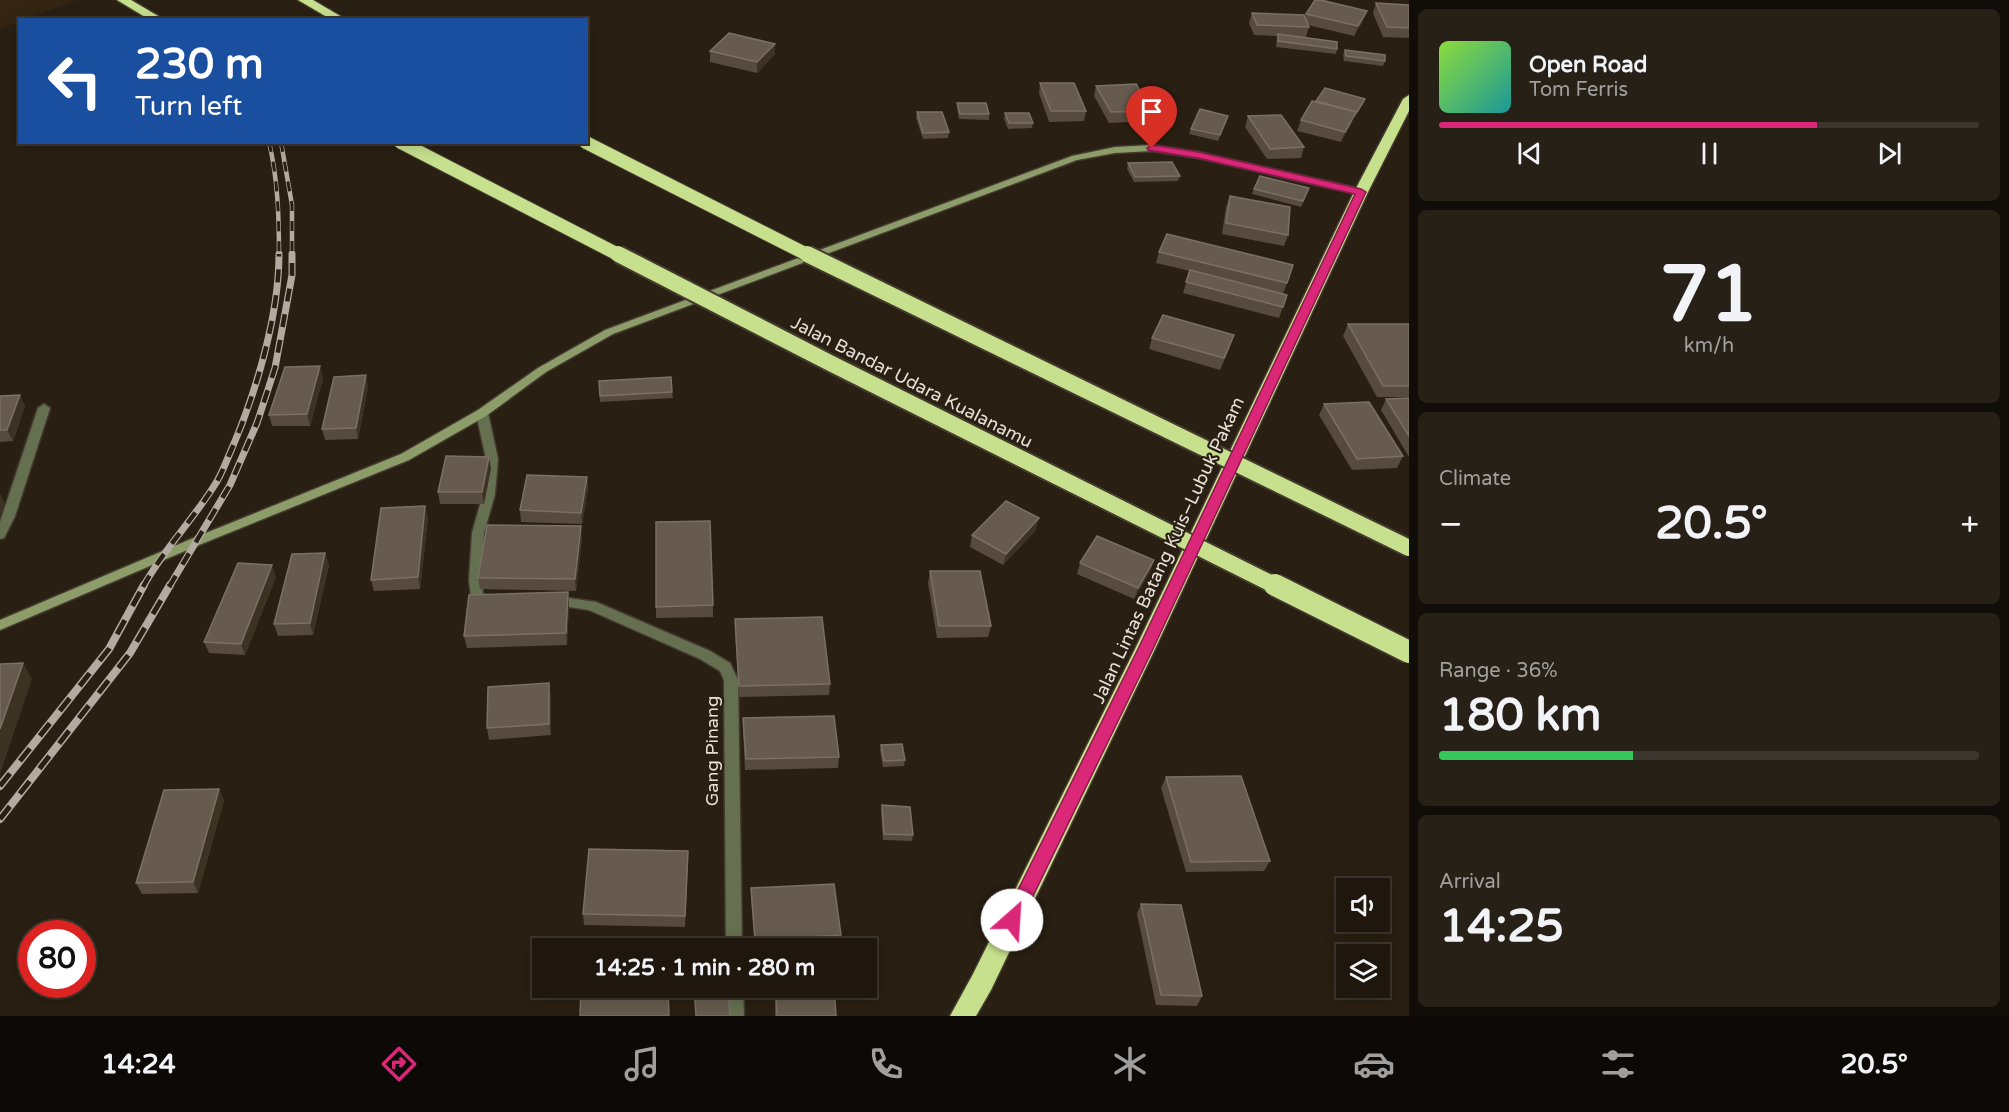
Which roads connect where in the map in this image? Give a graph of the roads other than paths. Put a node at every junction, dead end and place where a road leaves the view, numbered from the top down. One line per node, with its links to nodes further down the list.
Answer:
1 (123, 0): 3 (highway)
2 (304, 0): 4 (highway)
3 (156, 18)
4 (338, 18)
5 (1409, 99): 8 (highway, Jalan Lintas Batang Kuis–Lubuk Pakam)
6 (404, 144): 16 (highway, Jalan Bandar Udara Kualanamu, bridge)
7 (588, 144): 12 (highway, bridge)
8 (1361, 192): 10 (main road); 20 (highway, Jalan Lintas Batang Kuis–Lubuk Pakam)
9 (44, 408): 11 (street)
10 (482, 413): 13 (street); 15 (main road)
11 (0, 535)
12 (1409, 548)
13 (501, 601)
14 (544, 601): 17 (street, Gang Pinang)
15 (0, 625)
16 (1409, 652)
17 (734, 938)
18 (735, 998): 19 (street)
19 (736, 1016)
20 (962, 1016)

